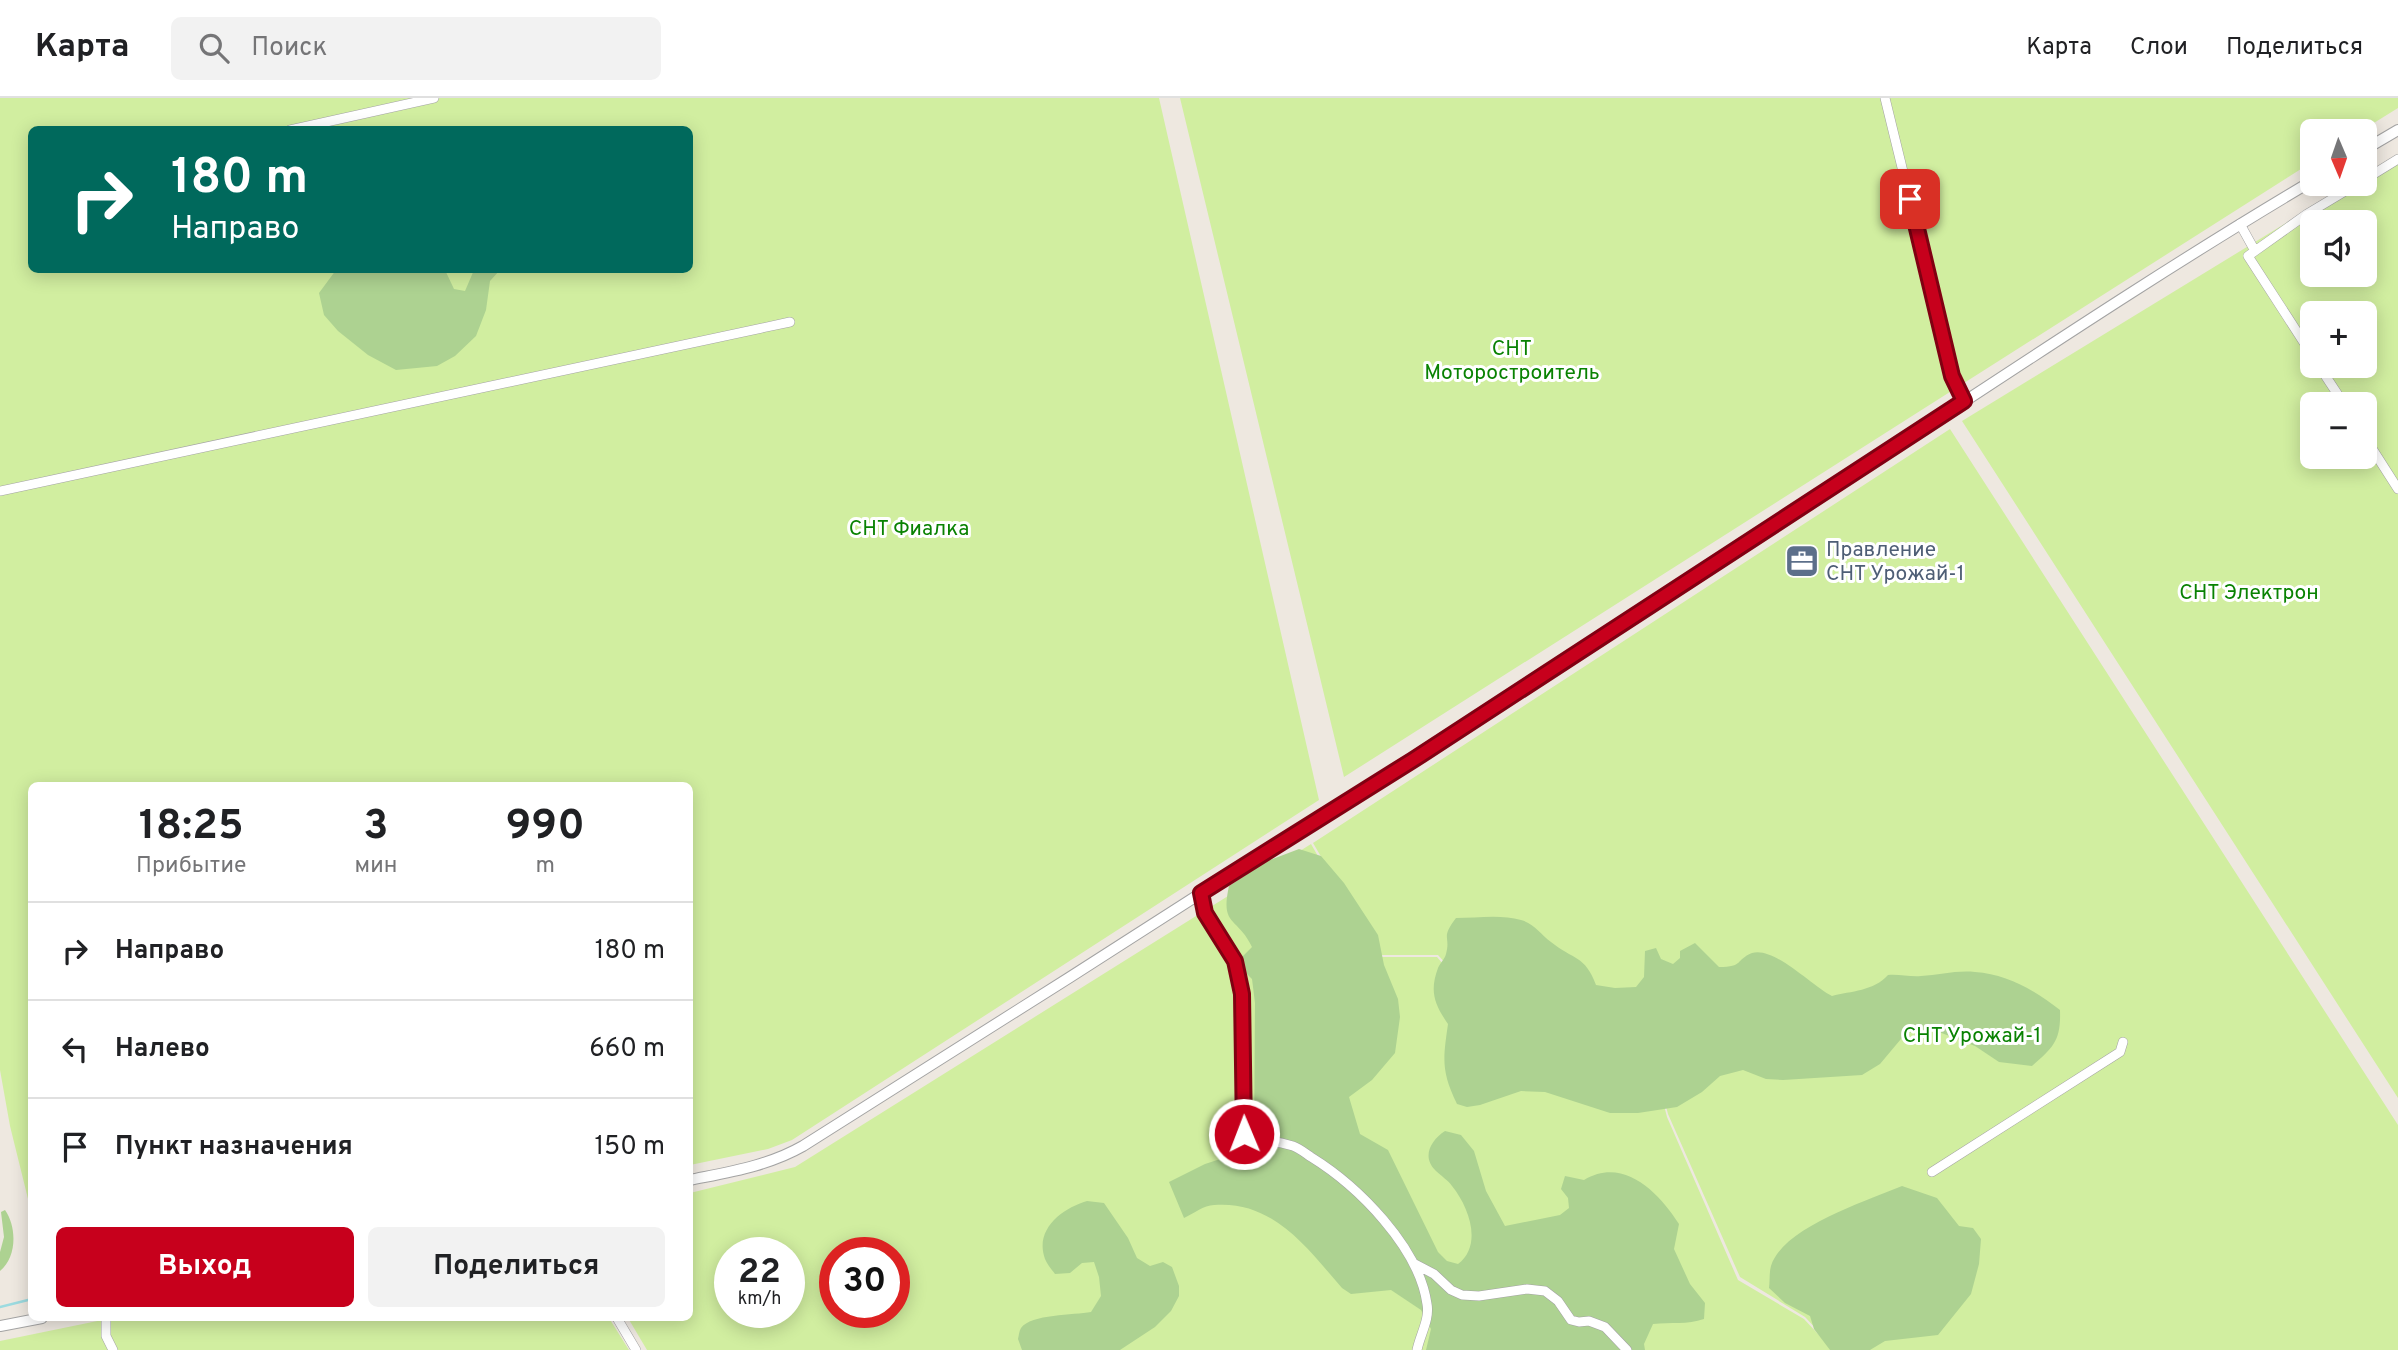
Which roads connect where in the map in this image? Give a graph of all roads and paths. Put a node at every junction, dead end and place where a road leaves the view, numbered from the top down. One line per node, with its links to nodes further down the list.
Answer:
1 (434, 98): 3 (street)
2 (1885, 98): 14 (street)
3 (308, 126)
4 (2398, 131): 5 (street)
5 (2377, 143)
6 (2398, 159): 7 (street)
7 (2377, 172)
8 (2300, 188): 10 (street)
9 (2337, 196): 11 (street)
10 (2240, 224): 11 (street); 14 (street)
11 (2255, 251): 13 (street)
12 (790, 321): 17 (street)
13 (2300, 336)
14 (1964, 401): 18 (street)
15 (2377, 456): 16 (street)
16 (2398, 489)
17 (0, 491)
18 (1201, 893): 21 (street); 22 (street)
19 (2123, 1042): 20 (street)
20 (1933, 1172)
21 (693, 1179)
22 (1412, 1263): 29 (street); 30 (street)
23 (28, 1321): 26 (street)
24 (106, 1321): 27 (street)
25 (619, 1321): 28 (street)
26 (0, 1326)
27 (113, 1350)
28 (636, 1350)
29 (1417, 1350)
30 (1627, 1350)

